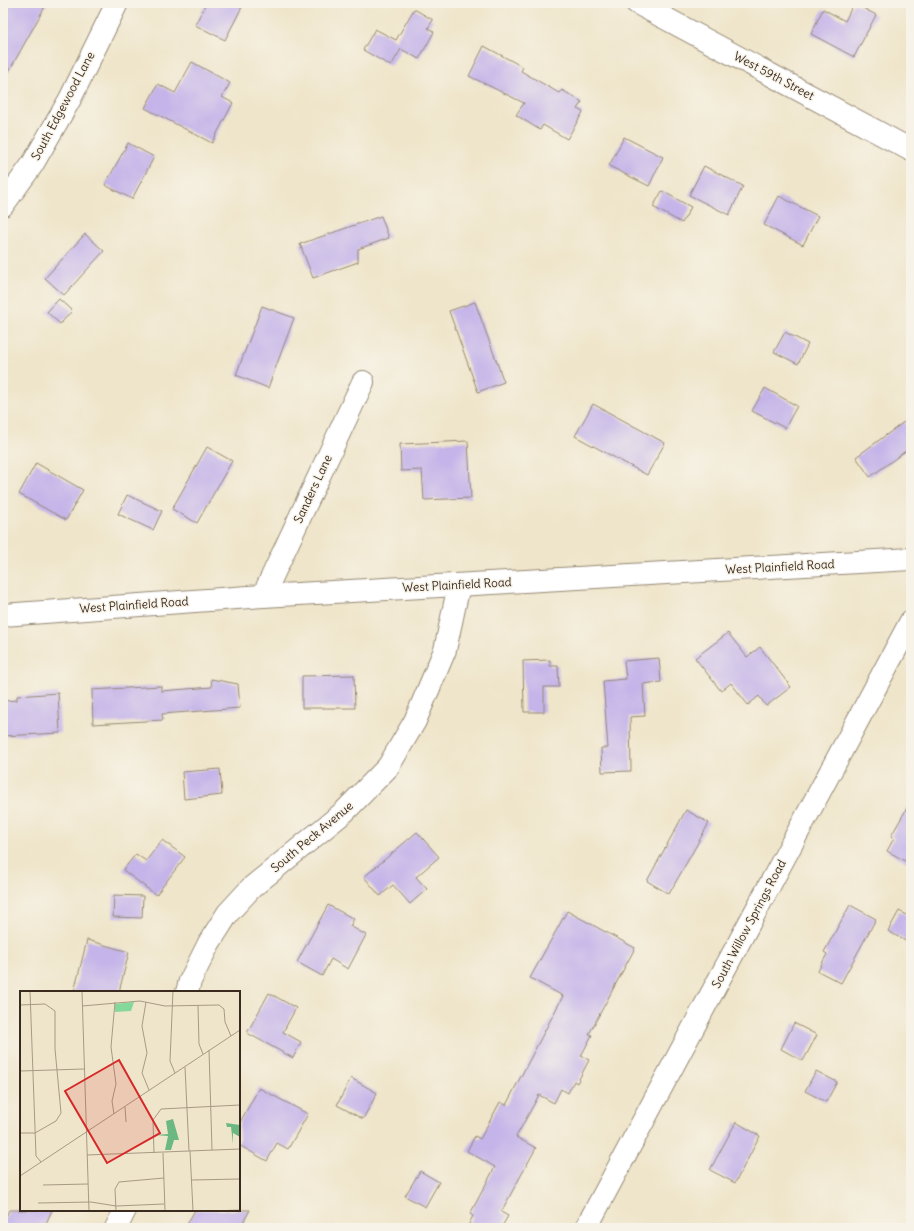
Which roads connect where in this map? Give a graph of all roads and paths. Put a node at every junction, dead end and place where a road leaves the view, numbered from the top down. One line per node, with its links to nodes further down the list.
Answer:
1 (117, 3): 4 (street, South Edgewood Lane)
2 (637, 3): 3 (street, West 59th Street)
3 (911, 150)
4 (3, 206)
5 (363, 382): 8 (street, Sanders Lane)
6 (911, 559): 7 (street, West Plainfield Road)
7 (459, 585): 8 (street, West Plainfield Road); 11 (street, South Peck Avenue)
8 (263, 596): 9 (street, West Plainfield Road)
9 (3, 615)
10 (911, 621): 14 (street, South Willow Springs Road)
11 (187, 991)
12 (124, 1211): 13 (street)
13 (116, 1228)
14 (586, 1228)

